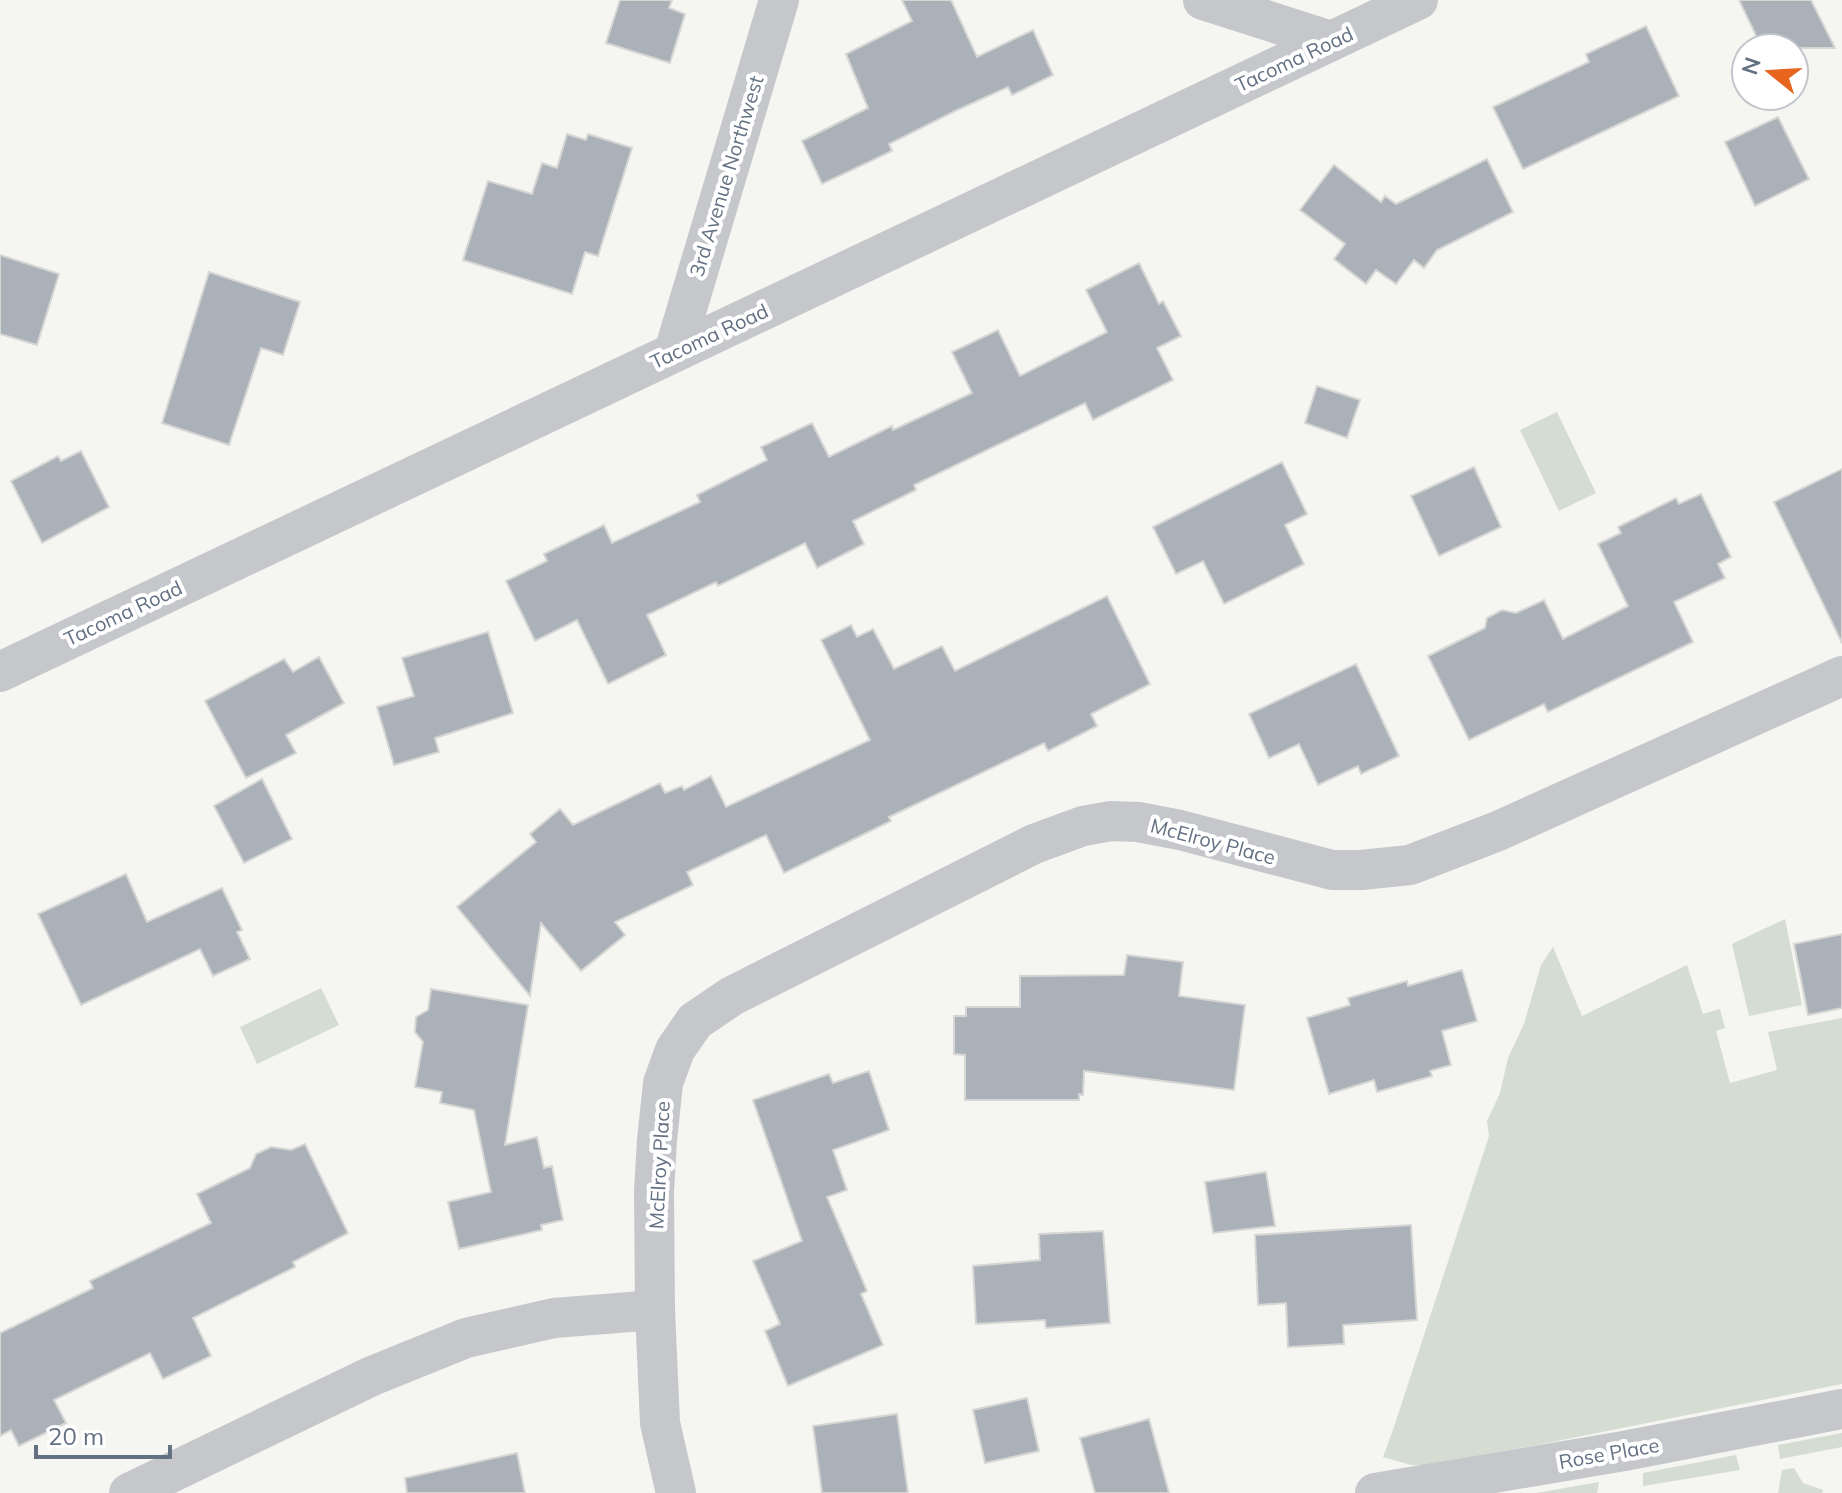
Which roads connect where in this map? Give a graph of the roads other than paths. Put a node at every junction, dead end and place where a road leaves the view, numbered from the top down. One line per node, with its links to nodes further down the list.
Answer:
1 (779, 0): 5 (street, 3rd Avenue Northwest)
2 (1203, 0): 4 (street)
3 (1418, 0): 4 (street, Tacoma Road)
4 (1331, 41): 5 (street, Tacoma Road)
5 (674, 352): 6 (street, Tacoma Road)
6 (0, 672)
7 (1842, 676): 8 (street, McElroy Place)
8 (655, 1310): 10 (street); 11 (street, McElroy Place)
9 (1842, 1409): 12 (street, Rose Place)
10 (129, 1493)
11 (676, 1493)
12 (1375, 1493)

